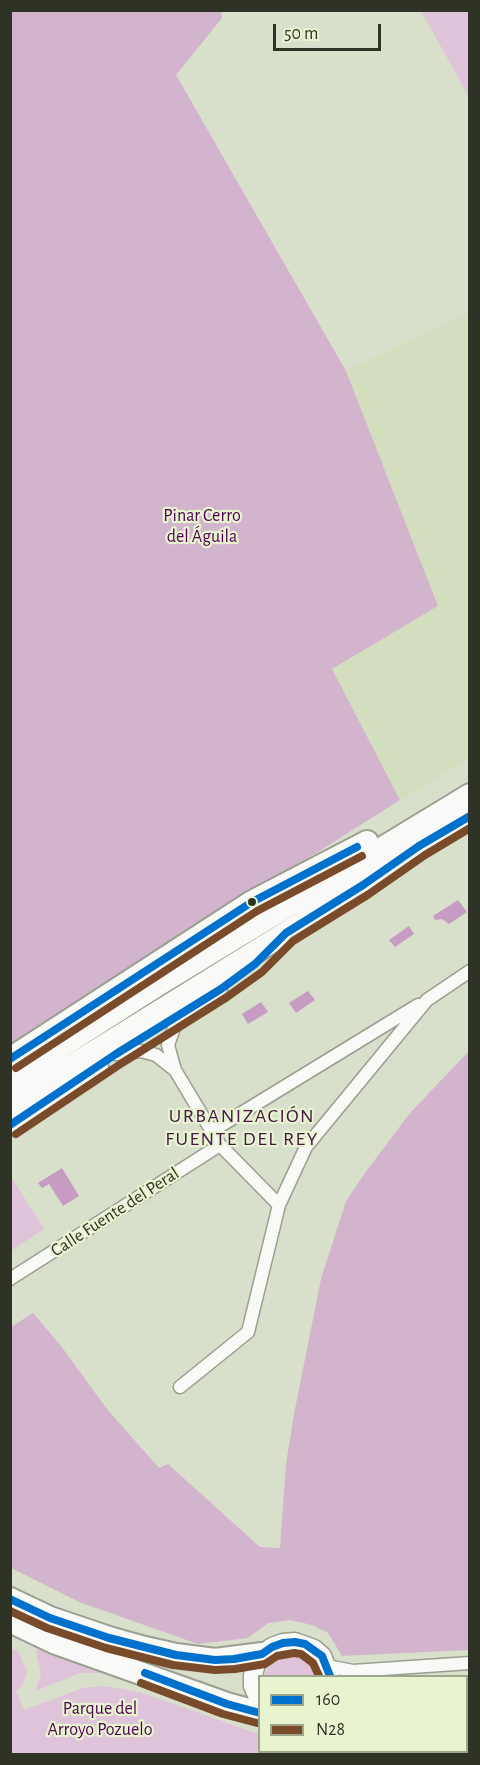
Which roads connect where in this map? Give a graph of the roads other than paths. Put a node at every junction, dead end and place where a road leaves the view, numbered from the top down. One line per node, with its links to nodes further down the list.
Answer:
1 (470, 789): 11 (highway)
2 (470, 795): 13 (highway)
3 (470, 816): 5 (highway)
4 (470, 829): 5 (highway)
5 (363, 885): 6 (highway)
6 (286, 933): 8 (highway); 14 (highway)
7 (470, 971): 9 (street)
8 (221, 989): 10 (highway); 12 (street)
9 (427, 1000): 15 (street); 17 (street)
10 (116, 1054): 12 (street); 14 (highway)
11 (10, 1059)
12 (174, 1070): 15 (street)
13 (10, 1078)
14 (15, 1117)
15 (212, 1131): 16 (street)
16 (220, 1144): 17 (street); 18 (street, Calle Fuente del Peral)
17 (279, 1205): 19 (street)
18 (10, 1279)
19 (180, 1387)
20 (10, 1599): 22 (highway)
21 (10, 1621): 28 (highway)
22 (262, 1654): 24 (main road); 27 (main road)
23 (470, 1663): 25 (street)
24 (328, 1671): 26 (street)
25 (412, 1672): 26 (street)
26 (348, 1674)
27 (258, 1697)
28 (258, 1712)

